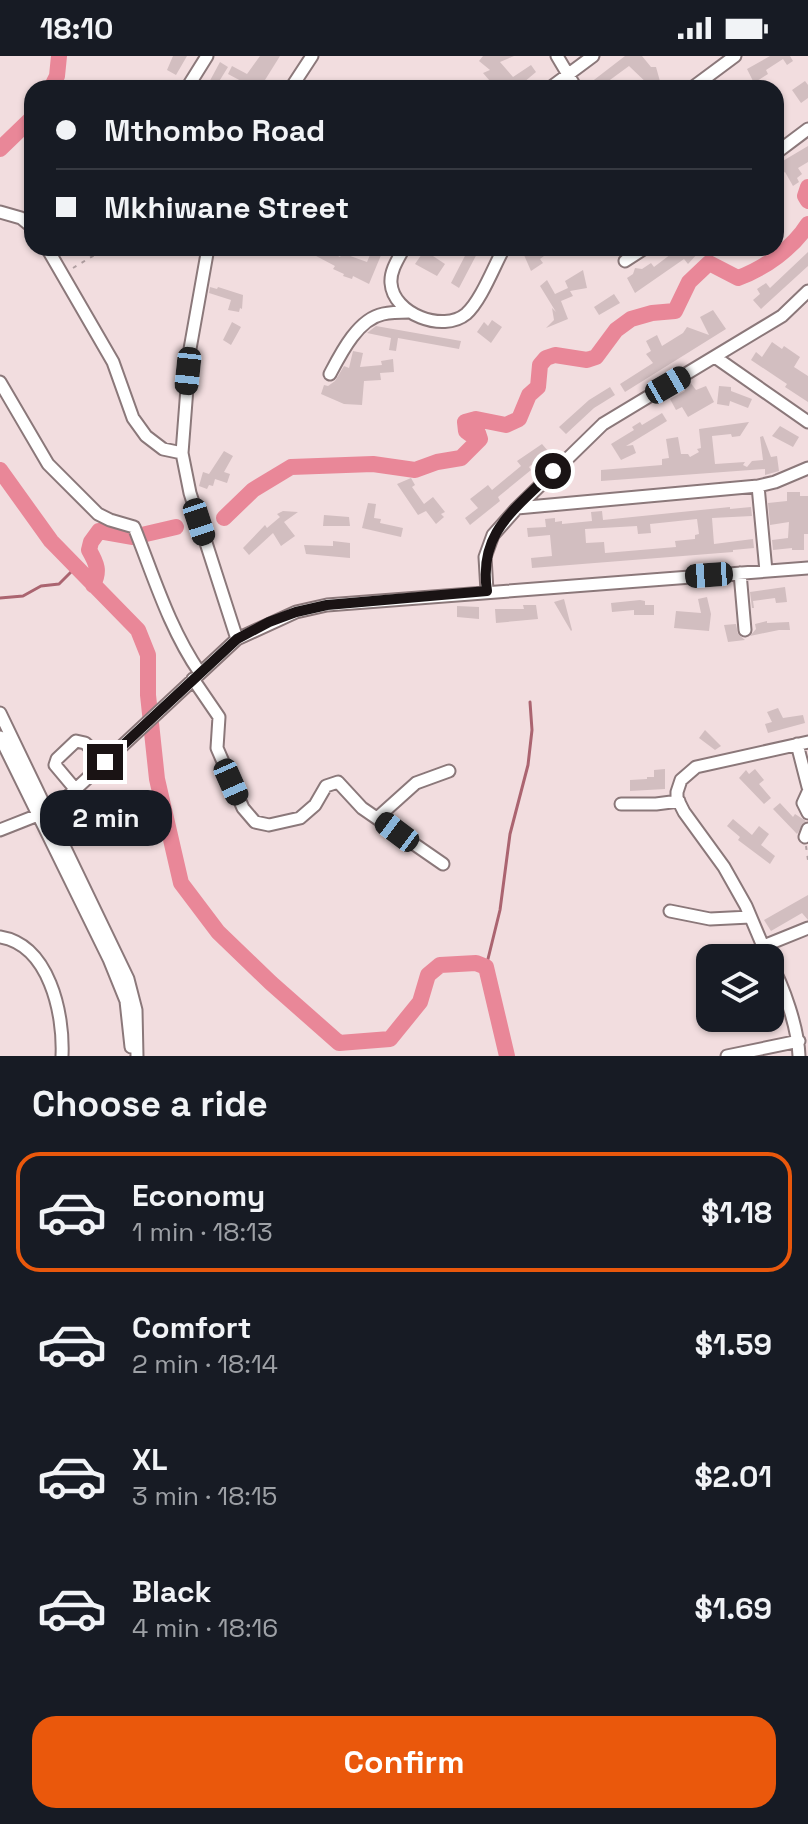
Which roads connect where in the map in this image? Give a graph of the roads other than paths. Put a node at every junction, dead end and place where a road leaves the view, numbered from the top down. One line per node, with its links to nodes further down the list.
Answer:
1 (207, 56): 7 (street)
2 (312, 56): 8 (street)
3 (557, 56): 6 (street)
4 (593, 56): 6 (street)
5 (735, 56): 11 (street)
6 (567, 76): 9 (street); 10 (street)
7 (192, 80)
8 (296, 80)
9 (561, 80)
10 (570, 80)
11 (703, 80)
12 (808, 129): 13 (street)
13 (784, 147)
14 (0, 212): 15 (street)
15 (24, 220)
16 (51, 256): 28 (street)
17 (207, 256): 28 (street)
18 (399, 256): 23 (street)
19 (499, 256): 23 (street)
20 (633, 256): 21 (street)
21 (625, 261)
22 (808, 291): 24 (street)
23 (409, 312): 25 (street)
24 (715, 357): 27 (street); 31 (street)
25 (330, 374)
26 (0, 382): 38 (street)
27 (808, 422)
28 (182, 453): 37 (street)
29 (808, 468): 30 (street)
30 (758, 486): 31 (street); 33 (street)
31 (517, 508): 35 (street)
32 (808, 568): 33 (street)
33 (766, 571): 34 (street)
34 (740, 573): 35 (street); 36 (street)
35 (487, 591): 37 (street)
36 (745, 630)
37 (237, 639): 38 (street)
38 (193, 679): 42 (street); 50 (street)
39 (0, 713): 48 (street)
40 (0, 737): 48 (street)
41 (802, 743): 45 (street); 46 (street)
42 (105, 762): 44 (street); 44 (street)
43 (449, 771): 50 (street)
44 (76, 790): 48 (street)
45 (808, 790): 49 (street)
46 (679, 801): 47 (street); 54 (street)
47 (621, 804)
48 (42, 812): 51 (street); 62 (street); 63 (street)
49 (808, 813)
50 (377, 818): 52 (street)
51 (0, 830)
52 (443, 864)
53 (670, 911): 54 (street)
54 (750, 917): 57 (street)
55 (808, 928): 58 (street)
56 (0, 937): 61 (street)
57 (761, 944)
58 (784, 944)
59 (784, 992): 60 (street)
60 (799, 1041): 64 (street); 65 (street)
61 (62, 1056)
62 (131, 1056)
63 (137, 1056)
64 (727, 1056)
65 (799, 1056)

